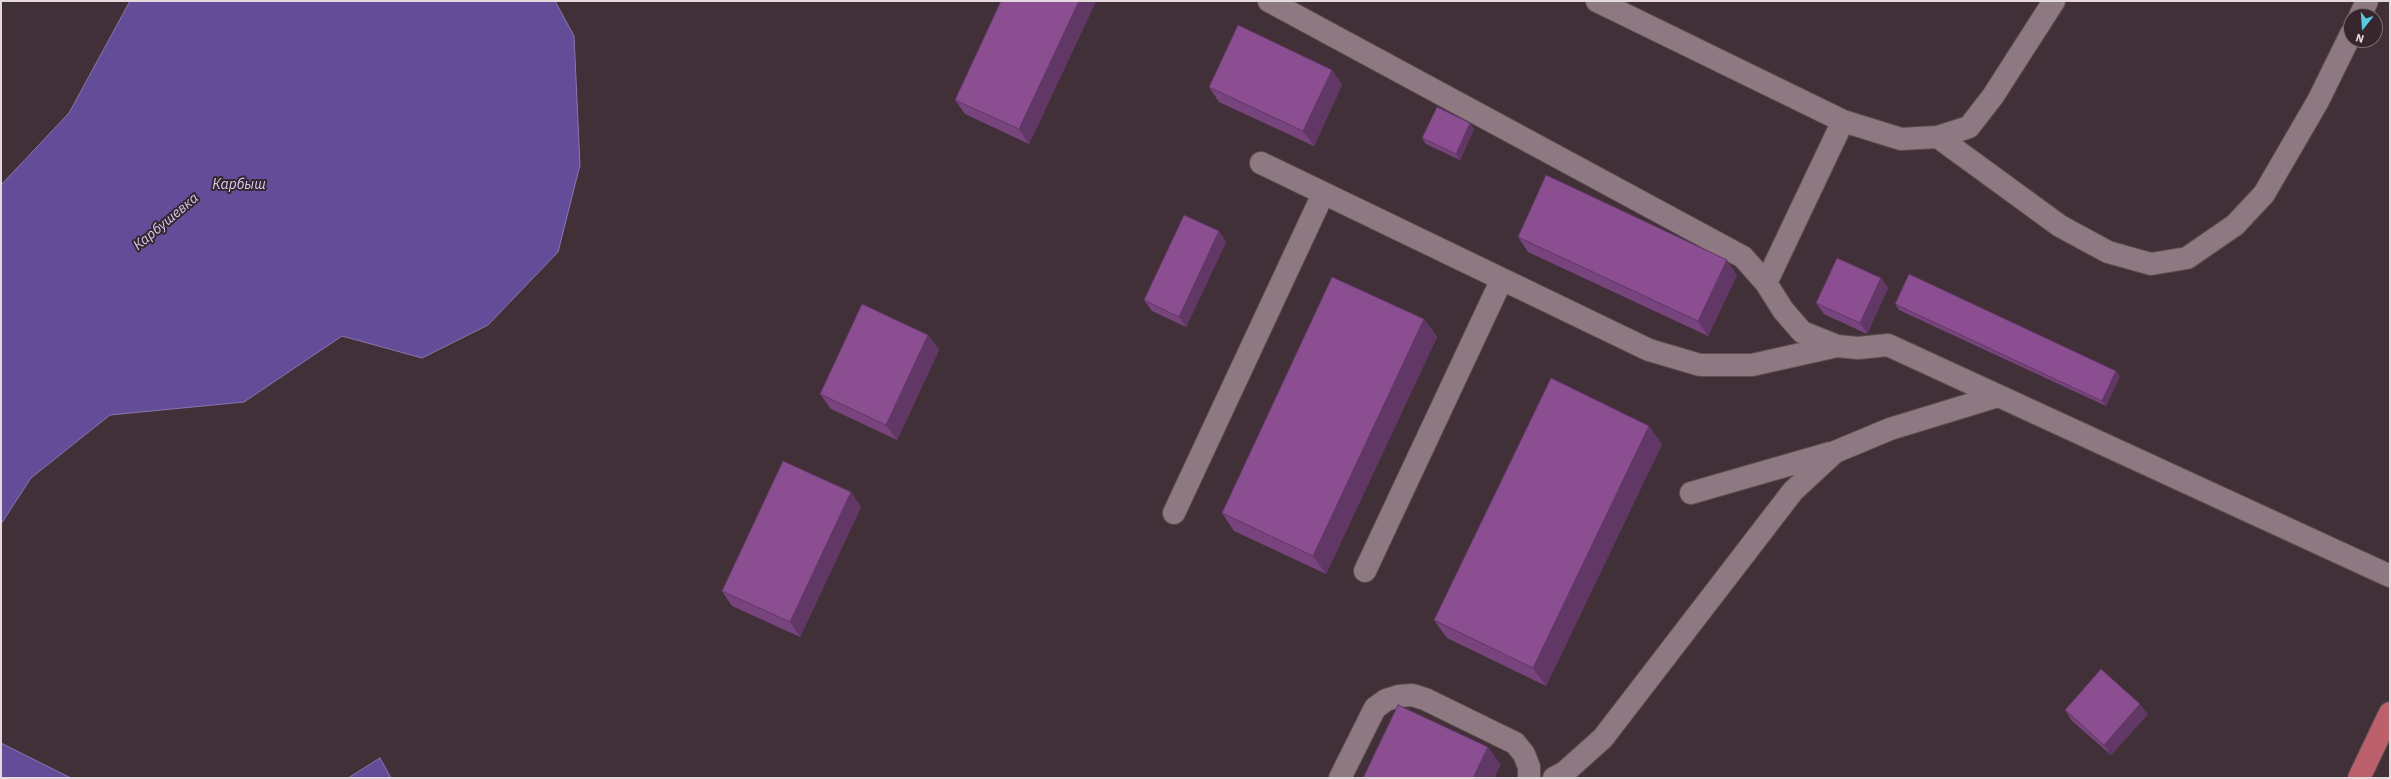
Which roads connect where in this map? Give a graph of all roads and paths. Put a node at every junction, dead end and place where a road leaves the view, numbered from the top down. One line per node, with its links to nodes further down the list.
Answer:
1 (1269, 1): 10 (lane)
2 (1597, 1): 5 (lane)
3 (2054, 1): 6 (lane)
4 (2344, 48): 6 (lane)
5 (1843, 121): 6 (lane); 10 (lane)
6 (1938, 137)
7 (1261, 163): 8 (lane)
8 (1323, 194): 9 (lane); 15 (lane)
9 (1501, 281): 11 (lane); 16 (lane)
10 (1766, 283): 11 (lane)
11 (1837, 346): 12 (lane)
12 (1998, 396): 13 (lane); 17 (lane)
13 (1835, 452): 14 (lane); 21 (lane)
14 (1691, 493)
15 (1174, 513)
16 (1365, 571)
17 (2390, 576)
18 (2390, 713): 22 (main road)
19 (1340, 778): 20 (lane)
20 (1529, 778)
21 (1554, 778)
22 (2359, 778)

